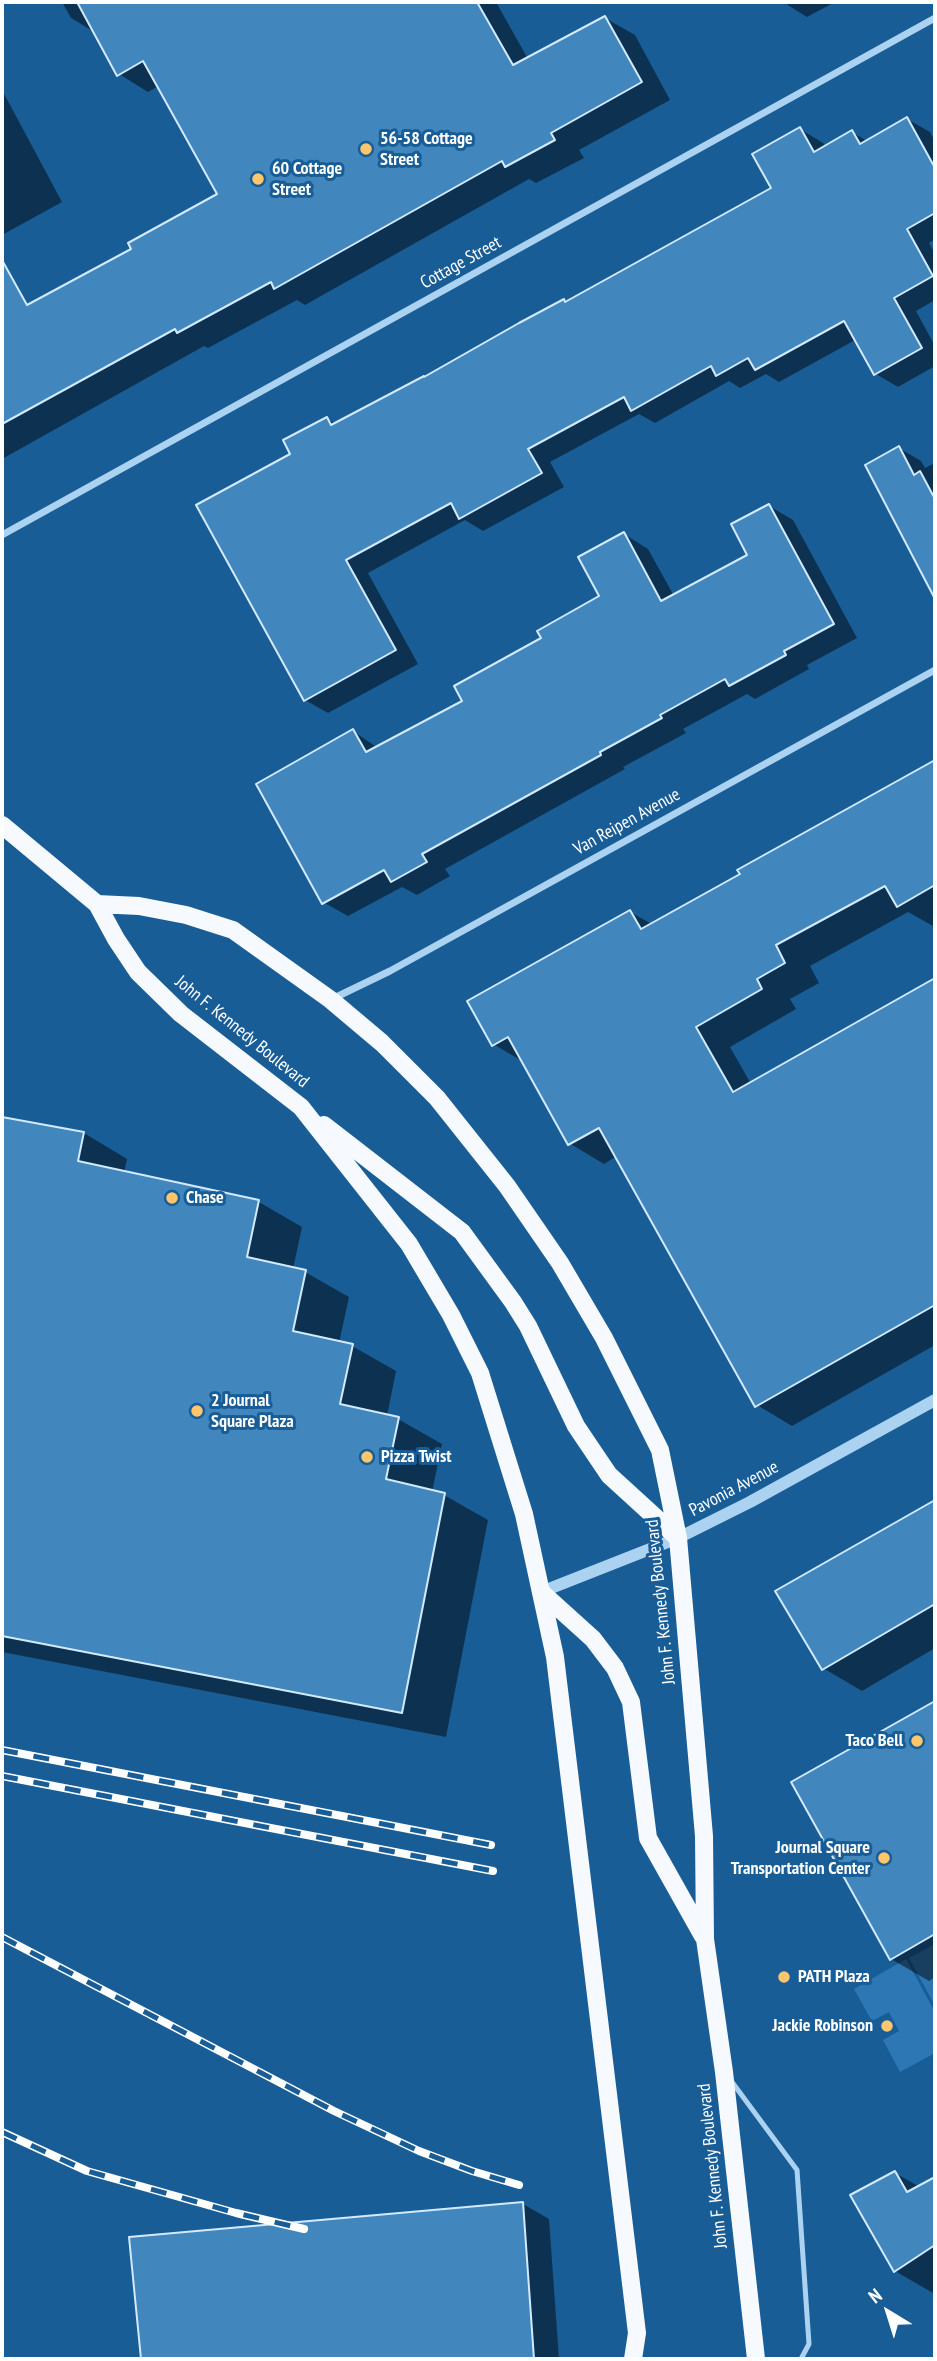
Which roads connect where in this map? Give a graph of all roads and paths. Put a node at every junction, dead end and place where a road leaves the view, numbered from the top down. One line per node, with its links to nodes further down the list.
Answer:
1 (935, 18): 2 (street, Cottage Street)
2 (2, 535)
3 (935, 670): 6 (street, Van Reipen Avenue)
4 (2, 825): 5 (main road, John F. Kennedy Boulevard)
5 (97, 904): 6 (main road, John F. Kennedy Boulevard); 7 (main road, John F. Kennedy Boulevard)
6 (331, 1000): 9 (main road, John F. Kennedy Boulevard)
7 (301, 1107): 9 (main road); 10 (main road, John F. Kennedy Boulevard)
8 (935, 1400): 9 (street, Pavonia Avenue)
9 (678, 1538): 10 (street, Pavonia Avenue); 11 (main road, John F. Kennedy Boulevard)
10 (541, 1592): 11 (main road); 13 (main road, John F. Kennedy Boulevard)
11 (705, 1939): 12 (main road, John F. Kennedy Boulevard)
12 (724, 2072): 16 (main road, John F. Kennedy Boulevard); 17 (lane)
13 (637, 2333): 14 (main road, John F. Kennedy Boulevard); 15 (main road)
14 (633, 2359)
15 (645, 2359)
16 (756, 2359)
17 (801, 2359)

